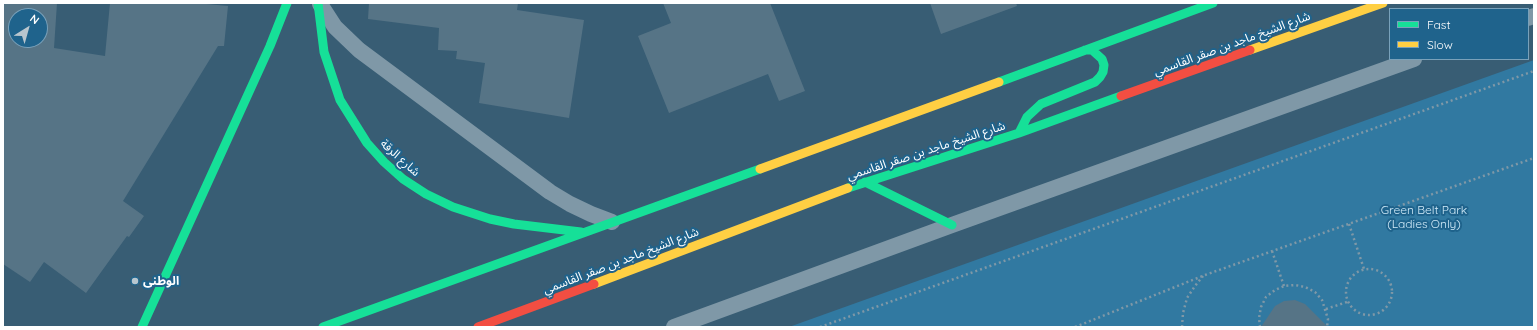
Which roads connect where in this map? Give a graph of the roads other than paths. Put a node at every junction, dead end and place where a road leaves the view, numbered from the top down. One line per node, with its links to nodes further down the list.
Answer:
1 (287, 3): 12 (main road)
2 (318, 3): 9 (lane); 11 (main road, شارع الرقة)
3 (1213, 3): 5 (main road)
4 (1383, 3): 7 (main road, شارع الشيخ ماجد بن صقر القاسمي)
5 (1085, 50): 7 (main road); 9 (main road)
6 (1411, 60): 10 (lane)
7 (1019, 133): 8 (main road, شارع الشيخ ماجد بن صقر القاسمي)
8 (865, 182): 10 (main road); 14 (main road, شارع الشيخ ماجد بن صقر القاسمي)
9 (612, 222): 11 (main road)
10 (952, 225): 15 (lane)
11 (586, 233): 13 (main road)
12 (142, 327)
13 (323, 327)
14 (478, 327)
15 (674, 327)

